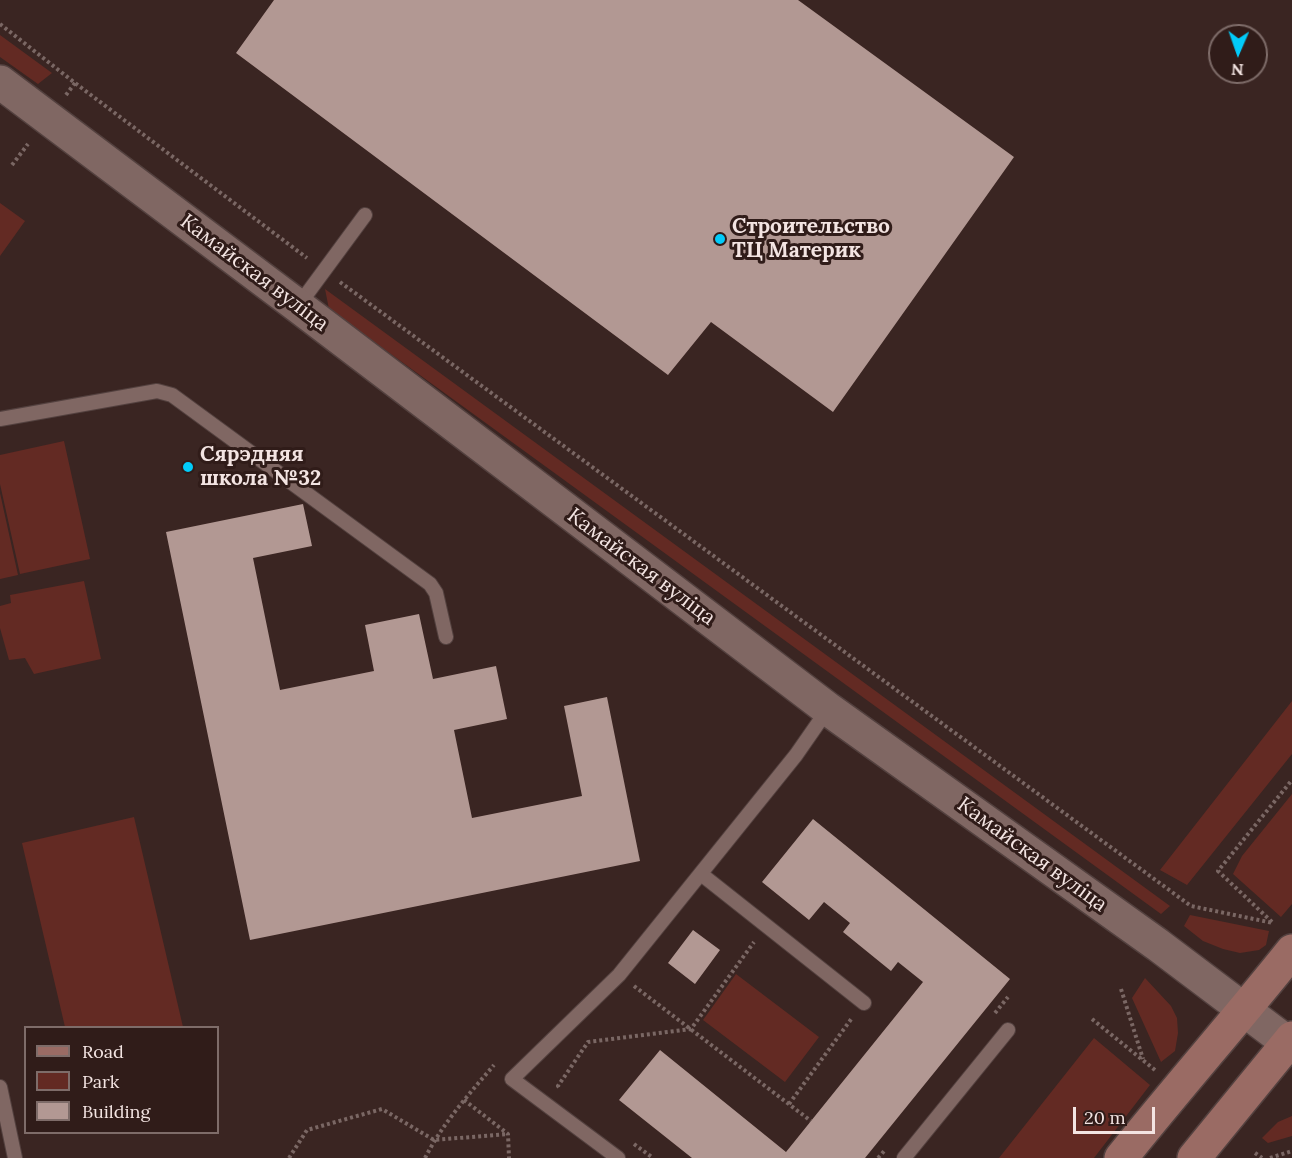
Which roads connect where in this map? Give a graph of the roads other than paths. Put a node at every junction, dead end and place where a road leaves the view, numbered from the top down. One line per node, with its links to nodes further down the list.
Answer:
1 (0, 83): 3 (street, Камайская вуліца)
2 (365, 215): 3 (lane)
3 (298, 306): 6 (street, Камайская вуліца)
4 (0, 420): 5 (lane)
5 (446, 637)
6 (828, 709): 7 (lane); 10 (street, Камайская вуліца)
7 (701, 874): 9 (lane); 15 (lane)
8 (1286, 940): 10 (main road)
9 (864, 1004)
10 (1244, 1010): 12 (street, Камайская вуліца); 17 (main road)
11 (1008, 1030): 16 (lane)
12 (1291, 1042): 18 (main road)
13 (0, 1087): 14 (lane)
14 (15, 1158)
15 (618, 1158)
16 (904, 1158)
17 (1121, 1158)
18 (1194, 1158)

